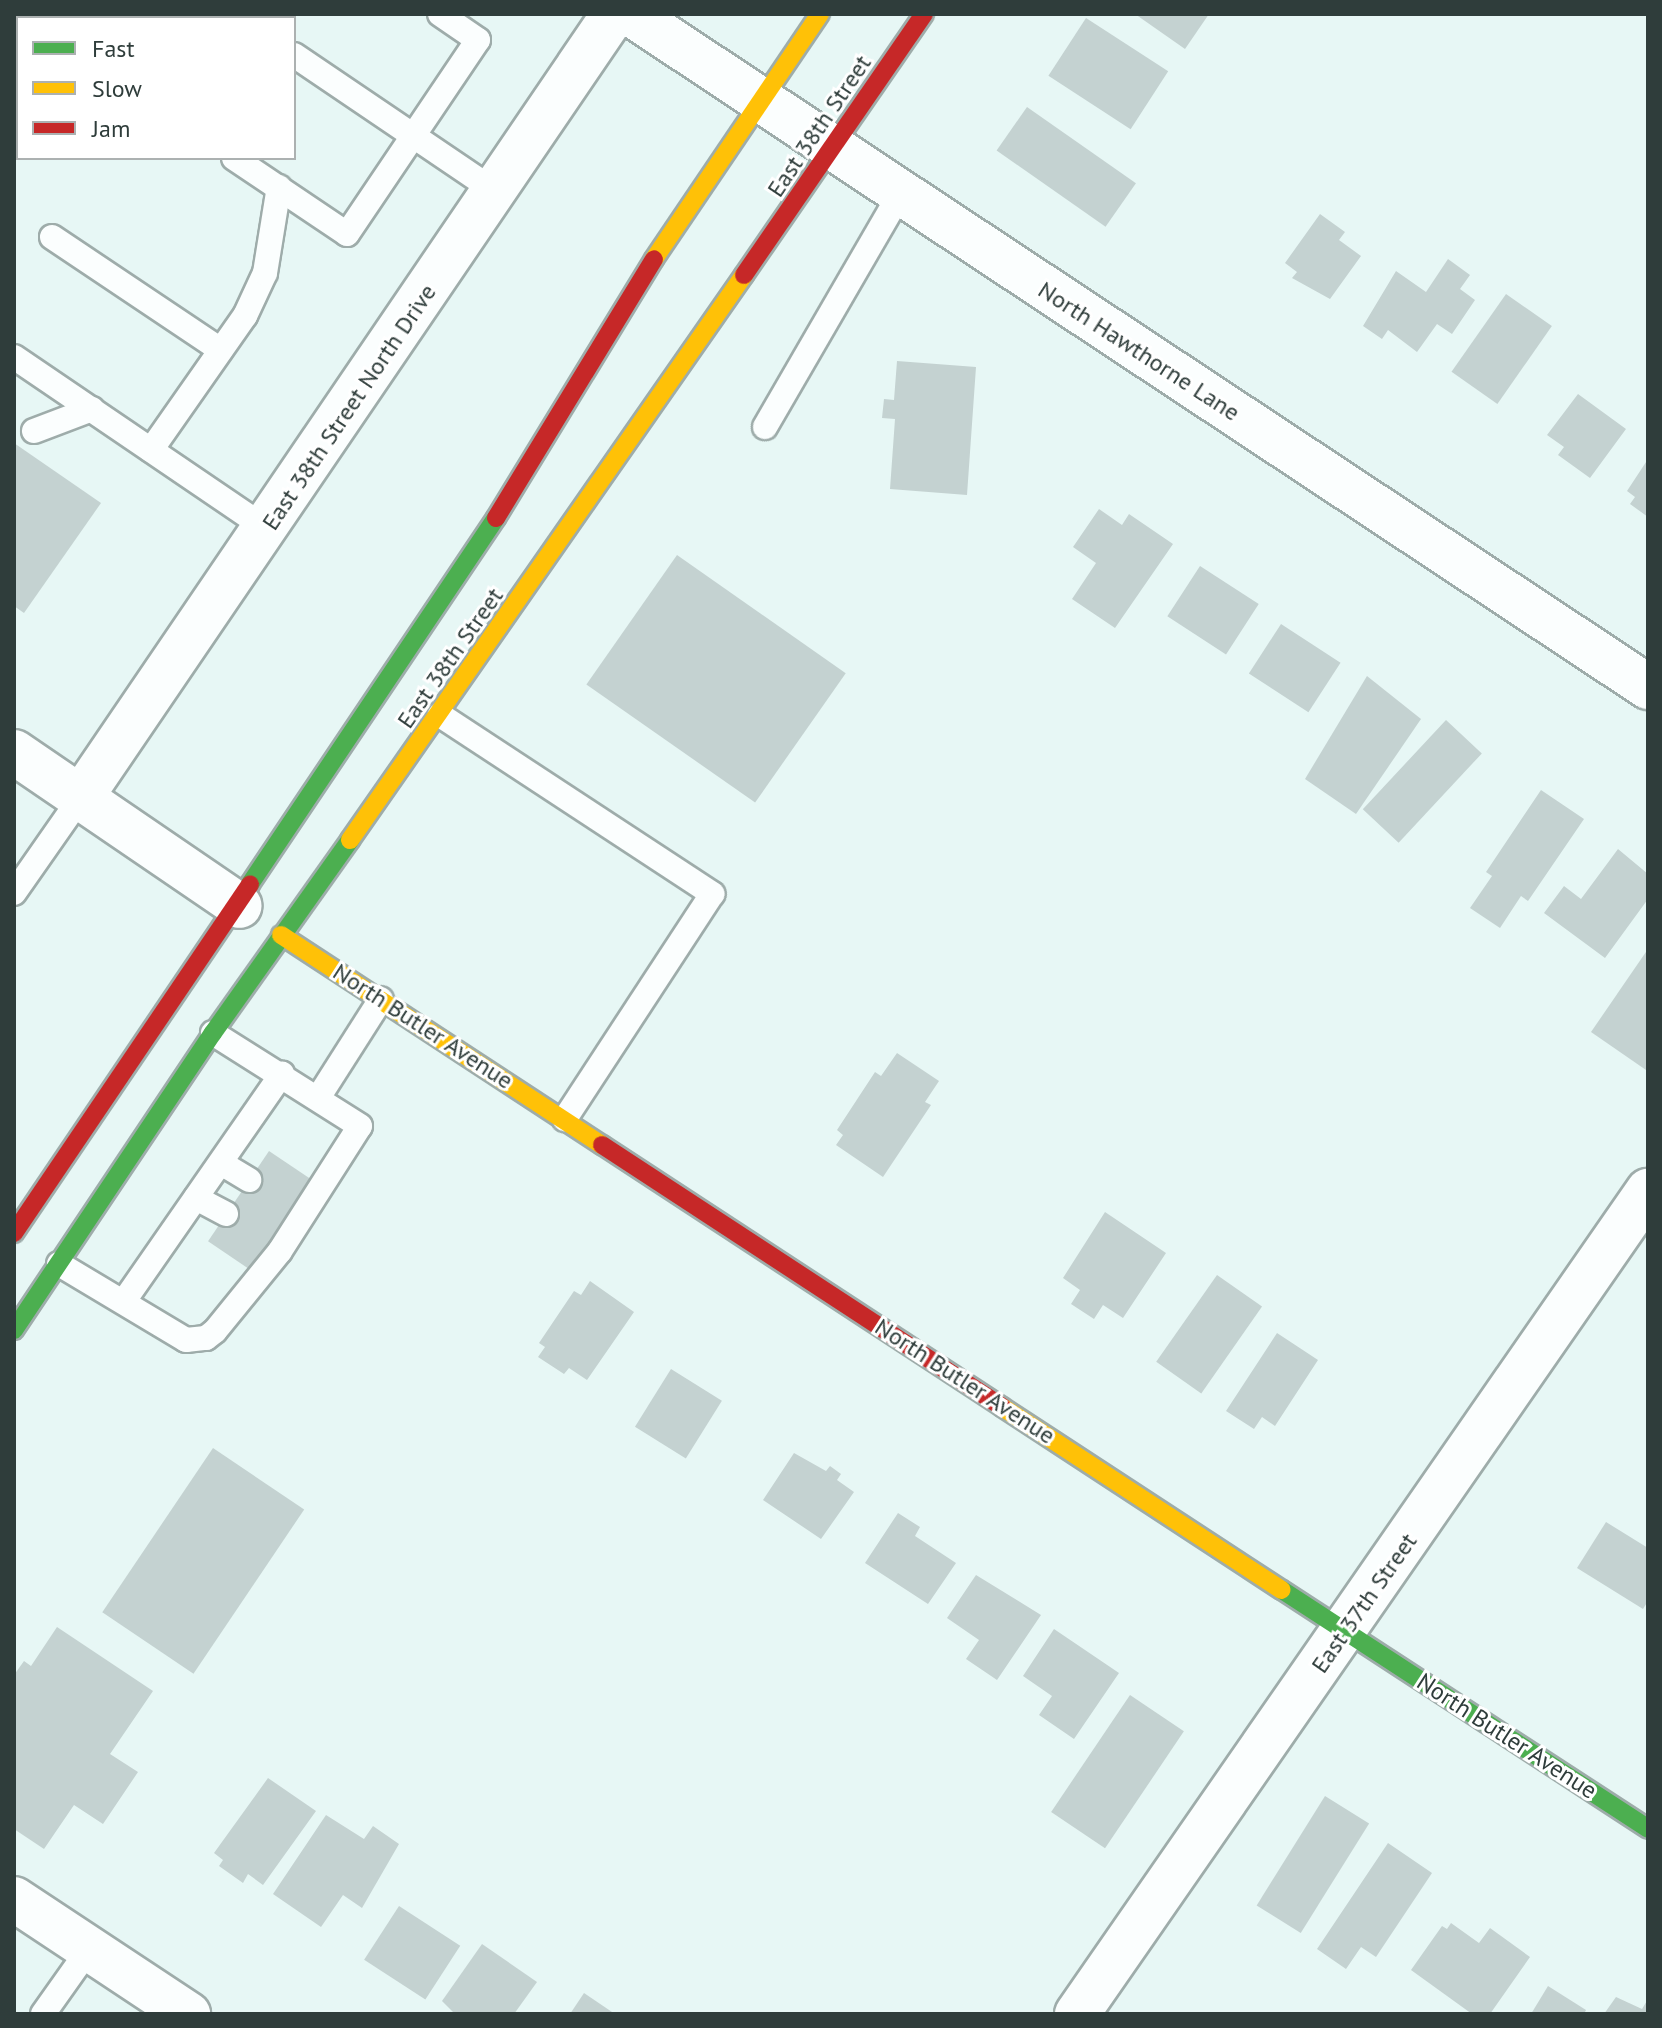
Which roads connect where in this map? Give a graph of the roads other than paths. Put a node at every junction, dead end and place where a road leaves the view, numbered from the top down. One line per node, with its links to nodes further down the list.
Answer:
1 (440, 14): 8 (lane)
2 (614, 14): 12 (street, East 38th Street North Drive)
3 (631, 14): 7 (street, North Hawthorne Lane)
4 (820, 14): 7 (main road, East 38th Street)
5 (924, 14): 9 (main road, East 38th Street)
6 (296, 56): 8 (lane)
7 (758, 99): 9 (street, North Hawthorne Lane); 27 (main road, East 38th Street)
8 (413, 136): 11 (lane); 12 (lane)
9 (831, 150): 13 (street, North Hawthorne Lane); 23 (main road, East 38th Street)
10 (237, 160): 11 (lane)
11 (279, 187): 15 (lane)
12 (495, 191): 21 (street, East 38th Street North Drive)
13 (900, 194): 18 (lane); 22 (street, North Hawthorne Lane)
14 (52, 237): 15 (lane)
15 (221, 350): 20 (lane)
16 (14, 357): 17 (lane)
17 (92, 409): 19 (lane); 20 (lane)
18 (765, 427)
19 (34, 431)
20 (151, 450): 21 (lane)
21 (267, 529): 25 (street, East 38th Street North Drive)
22 (1648, 687)
23 (440, 715): 28 (main road, East 38th Street); 33 (lane)
24 (14, 752): 25 (street)
25 (81, 797): 26 (lane); 27 (street)
26 (14, 893)
27 (240, 906): 39 (main road, East 38th Street)
28 (281, 935): 29 (main road, North Butler Avenue); 30 (main road, East 38th Street)
29 (381, 999): 32 (lane); 33 (main road, North Butler Avenue)
30 (213, 1033): 31 (lane); 40 (main road, East 38th Street)
31 (282, 1074): 32 (lane); 34 (lane)
32 (318, 1098): 41 (lane)
33 (565, 1119): 43 (main road, North Butler Avenue)
34 (221, 1163): 35 (lane); 37 (lane)
35 (249, 1180)
36 (1648, 1191): 43 (street, East 37th Street)
37 (196, 1198): 38 (lane); 41 (lane)
38 (226, 1214)
39 (14, 1233)
40 (59, 1264): 41 (lane); 42 (main road, East 38th Street)
41 (124, 1301)
42 (14, 1330)
43 (1346, 1630): 44 (main road, North Butler Avenue); 49 (street, East 37th Street)
44 (1648, 1829)
45 (14, 1899): 46 (street)
46 (89, 1949): 47 (lane); 48 (street)
47 (43, 2014)
48 (188, 2014)
49 (1077, 2014)

